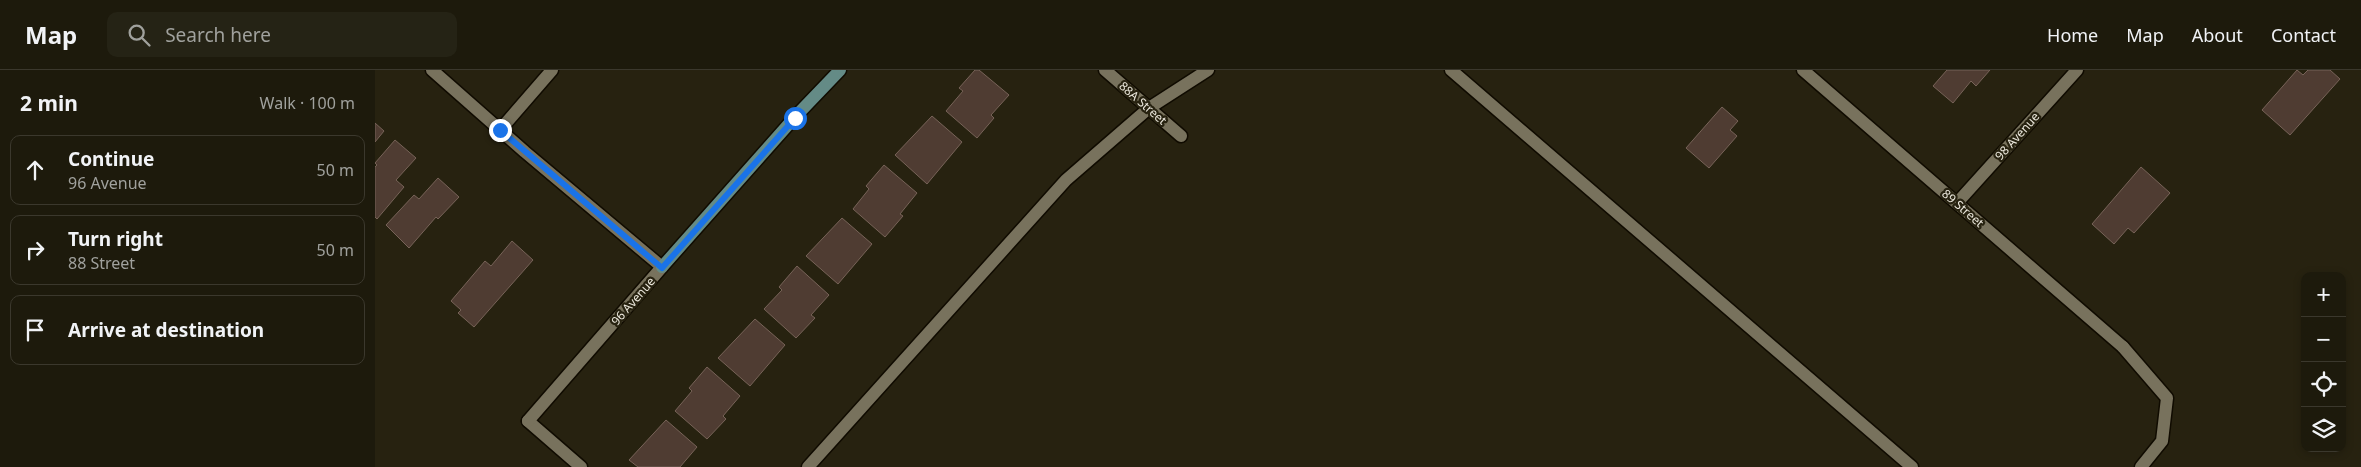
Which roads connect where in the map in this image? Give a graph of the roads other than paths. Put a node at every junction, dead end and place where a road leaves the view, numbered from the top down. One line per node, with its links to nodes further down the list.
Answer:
1 (432, 70): 10 (street)
2 (552, 70): 10 (street)
3 (840, 70): 13 (street, 96 Avenue)
4 (1105, 70): 9 (street, 88A Street)
5 (1208, 70): 9 (street)
6 (1451, 70): 16 (street)
7 (1803, 70): 12 (street, 89 Street)
8 (2077, 70): 12 (street, 98 Avenue)
9 (1149, 108): 11 (street, 88A Street); 15 (street)
10 (500, 130): 13 (street)
11 (1181, 136)
12 (1957, 203): 17 (street, 89 Street)
13 (662, 268): 14 (street, 96 Avenue)
14 (581, 467)
15 (809, 467)
16 (1913, 467)
17 (2141, 467)

